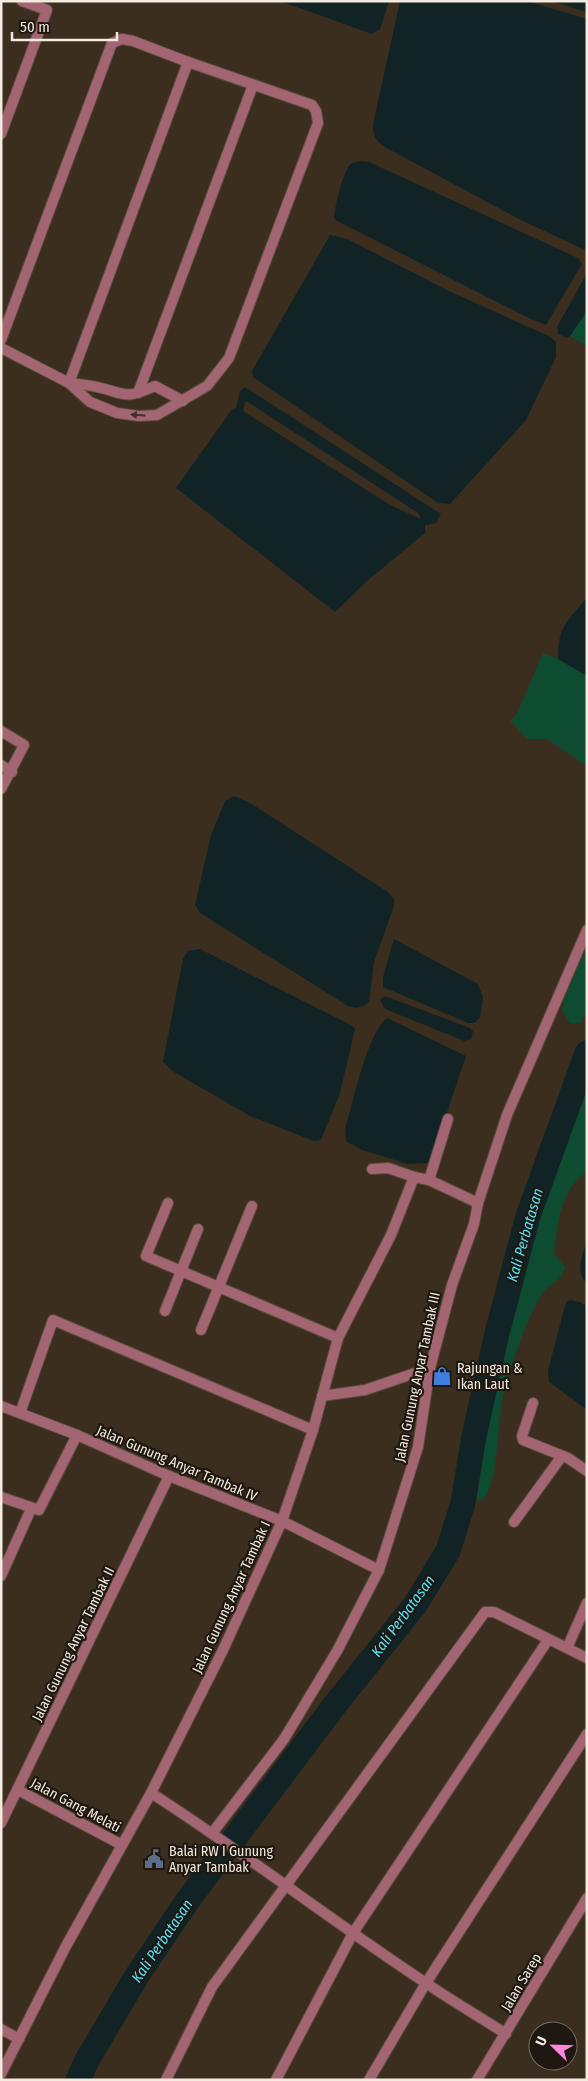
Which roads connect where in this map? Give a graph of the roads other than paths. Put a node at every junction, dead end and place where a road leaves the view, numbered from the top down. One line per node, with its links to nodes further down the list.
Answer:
1 (22, 1): 4 (street)
2 (188, 62): 3 (street); 5 (street); 7 (street)
3 (253, 85): 8 (street); 9 (street)
4 (1, 134)
5 (1, 340)
6 (1, 348): 7 (street)
7 (69, 383): 8 (street); 9 (street, one-way to 7)
8 (138, 394): 9 (street)
9 (183, 401)
10 (1, 731): 12 (street)
11 (1, 765): 12 (street)
12 (12, 772): 13 (street)
13 (1, 789)
14 (587, 930): 20 (street, Jalan Gunung Anyar Tambak III)
15 (448, 1119): 18 (street)
16 (372, 1169): 17 (street)
17 (414, 1177): 18 (street); 27 (street, Jalan Gunung Anyar Tambak I)
18 (429, 1180): 20 (street)
19 (168, 1203): 23 (street)
20 (478, 1204): 28 (street, Jalan Gunung Anyar Tambak III)
21 (252, 1206): 24 (street)
22 (198, 1230): 23 (street)
23 (182, 1269): 24 (street); 25 (street)
24 (219, 1285): 26 (street); 27 (street)
25 (165, 1311)
26 (201, 1330)
27 (338, 1338): 29 (street, Jalan Gunung Anyar Tambak I)
28 (430, 1368): 29 (street); 42 (street, Jalan Gunung Anyar Tambak III)
29 (322, 1396): 33 (street, Jalan Gunung Anyar Tambak I)
30 (532, 1402): 35 (street)
31 (1, 1406): 32 (street)
32 (20, 1413): 33 (street); 34 (street)
33 (313, 1430): 41 (street, Jalan Gunung Anyar Tambak I)
34 (77, 1435): 37 (street, Jalan Gunung Anyar Tambak IV); 39 (street, Jalan Gunung Anyar Tambak IV)
35 (562, 1456): 36 (street); 40 (street)
36 (587, 1471)
37 (169, 1476): 41 (street, Jalan Gunung Anyar Tambak IV); 49 (street, Jalan Gunung Anyar Tambak II)
38 (1, 1497): 39 (street)
39 (31, 1509): 43 (street)
40 (514, 1522)
41 (279, 1527): 42 (street, Jalan Gunung Anyar Tambak IV); 50 (street, Jalan Gunung Anyar Tambak I)
42 (379, 1570): 52 (street, Jalan Gunung Anyar Tambak III)
43 (1, 1576)
44 (587, 1603): 46 (street)
45 (548, 1640): 46 (street); 54 (street); 56 (street)
46 (567, 1648): 47 (street)
47 (587, 1658)
48 (587, 1734): 57 (street)
49 (18, 1790): 51 (street, Jalan Gunung Anyar Tambak II); 53 (street, Jalan Gang Melati)
50 (151, 1793): 52 (street); 53 (street, Jalan Gunung Anyar Tambak I)
51 (1, 1824)
52 (216, 1834): 54 (street)
53 (122, 1845): 60 (street, Jalan Gunung Anyar Tambak I)
54 (285, 1885): 56 (street); 62 (street)
55 (587, 1898): 59 (street, Jalan Sarep)
56 (354, 1932): 57 (street); 63 (street)
57 (426, 1983): 59 (street); 64 (street)
58 (1, 2029): 60 (street)
59 (506, 2034): 65 (street, Jalan Sarep)
60 (18, 2039): 61 (street, Jalan Gunung Anyar Tambak I)
61 (1, 2074)
62 (166, 2080)
63 (276, 2080)
64 (368, 2080)
65 (477, 2080)

